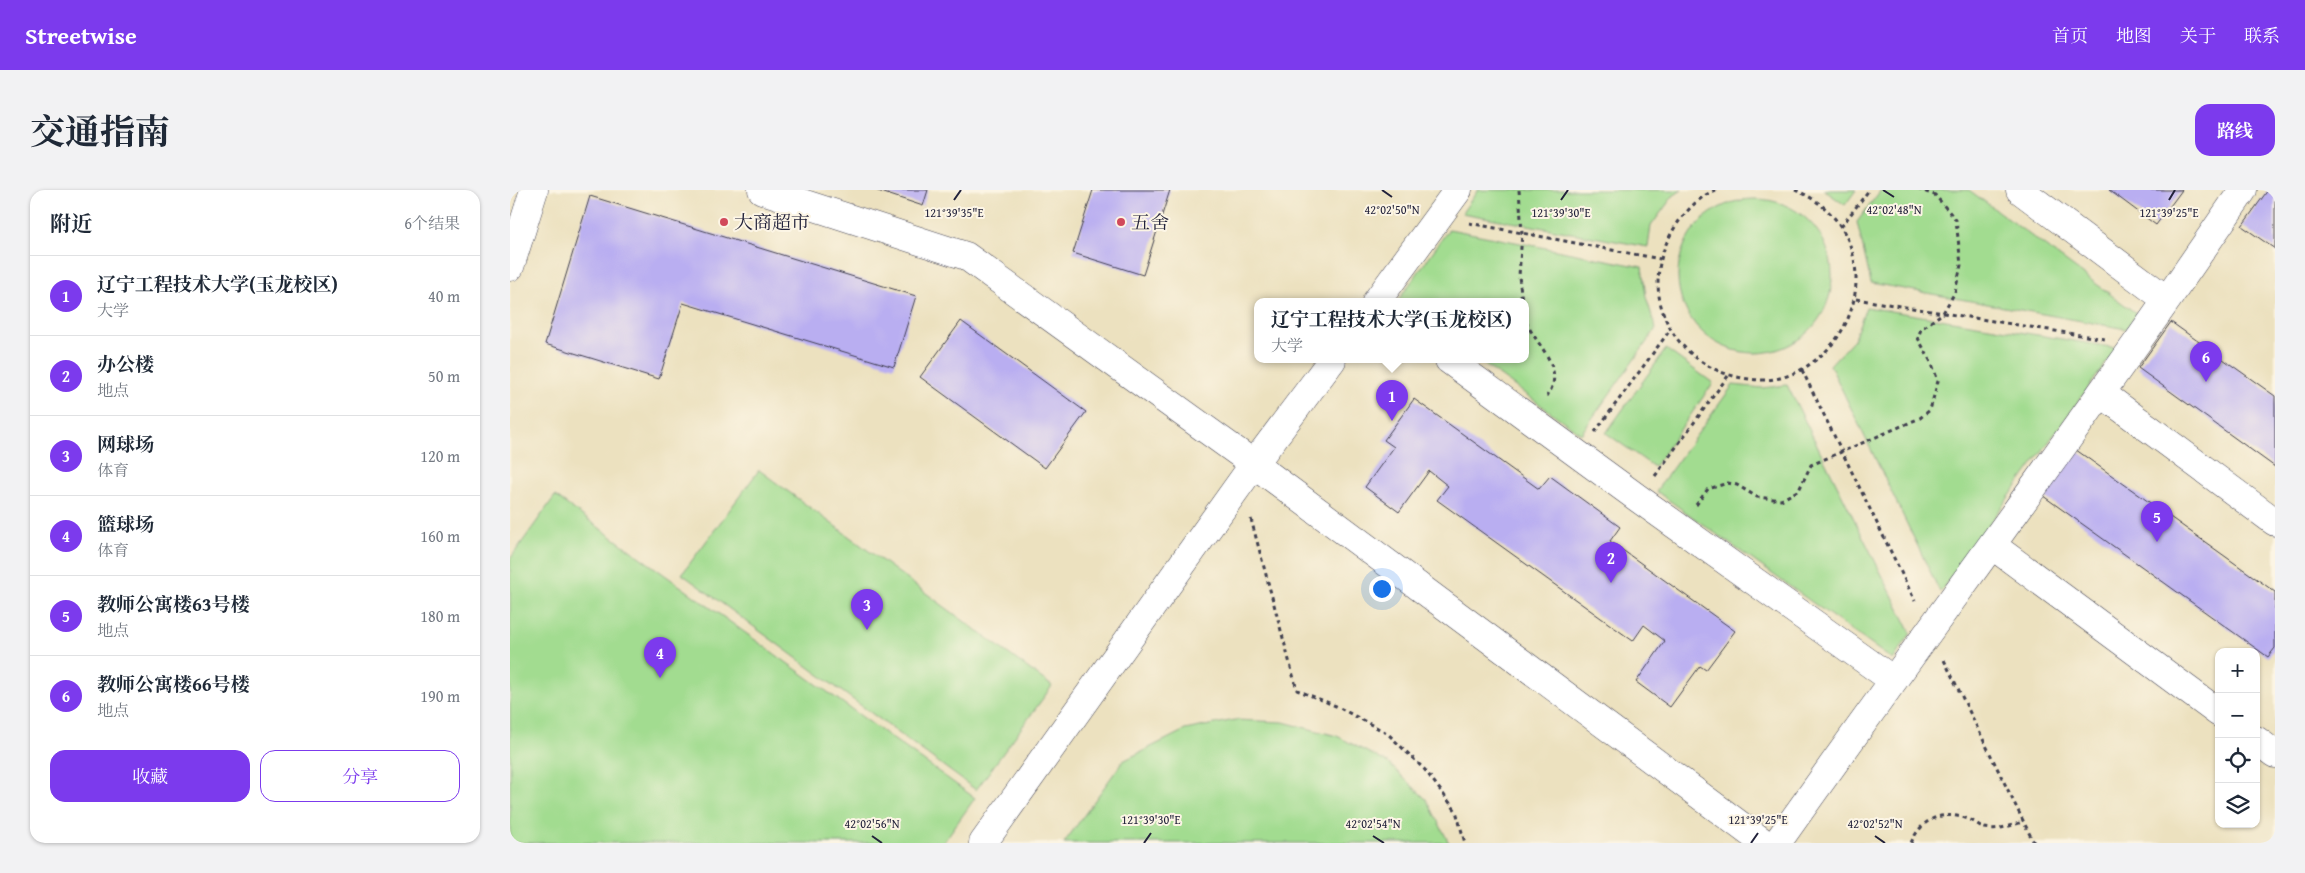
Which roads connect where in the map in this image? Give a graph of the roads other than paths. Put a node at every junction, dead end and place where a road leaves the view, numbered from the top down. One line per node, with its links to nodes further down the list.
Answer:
1 (534, 190): 6 (street)
2 (762, 190): 12 (street)
3 (1458, 190): 7 (street)
4 (2020, 190): 8 (street)
5 (2243, 190): 8 (street)
6 (510, 267)
7 (1379, 298)
8 (2167, 300): 11 (street)
9 (1330, 363): 12 (street)
10 (1453, 363): 15 (street)
11 (2102, 393): 13 (street); 14 (street)
12 (1248, 473): 19 (street); 20 (street)
13 (2275, 522)
14 (1993, 546): 15 (street); 16 (street)
15 (1893, 680): 21 (street)
16 (2215, 710)
17 (2260, 743): 18 (street)
18 (2275, 754)
19 (983, 843)
20 (1764, 843)
21 (1777, 843)

